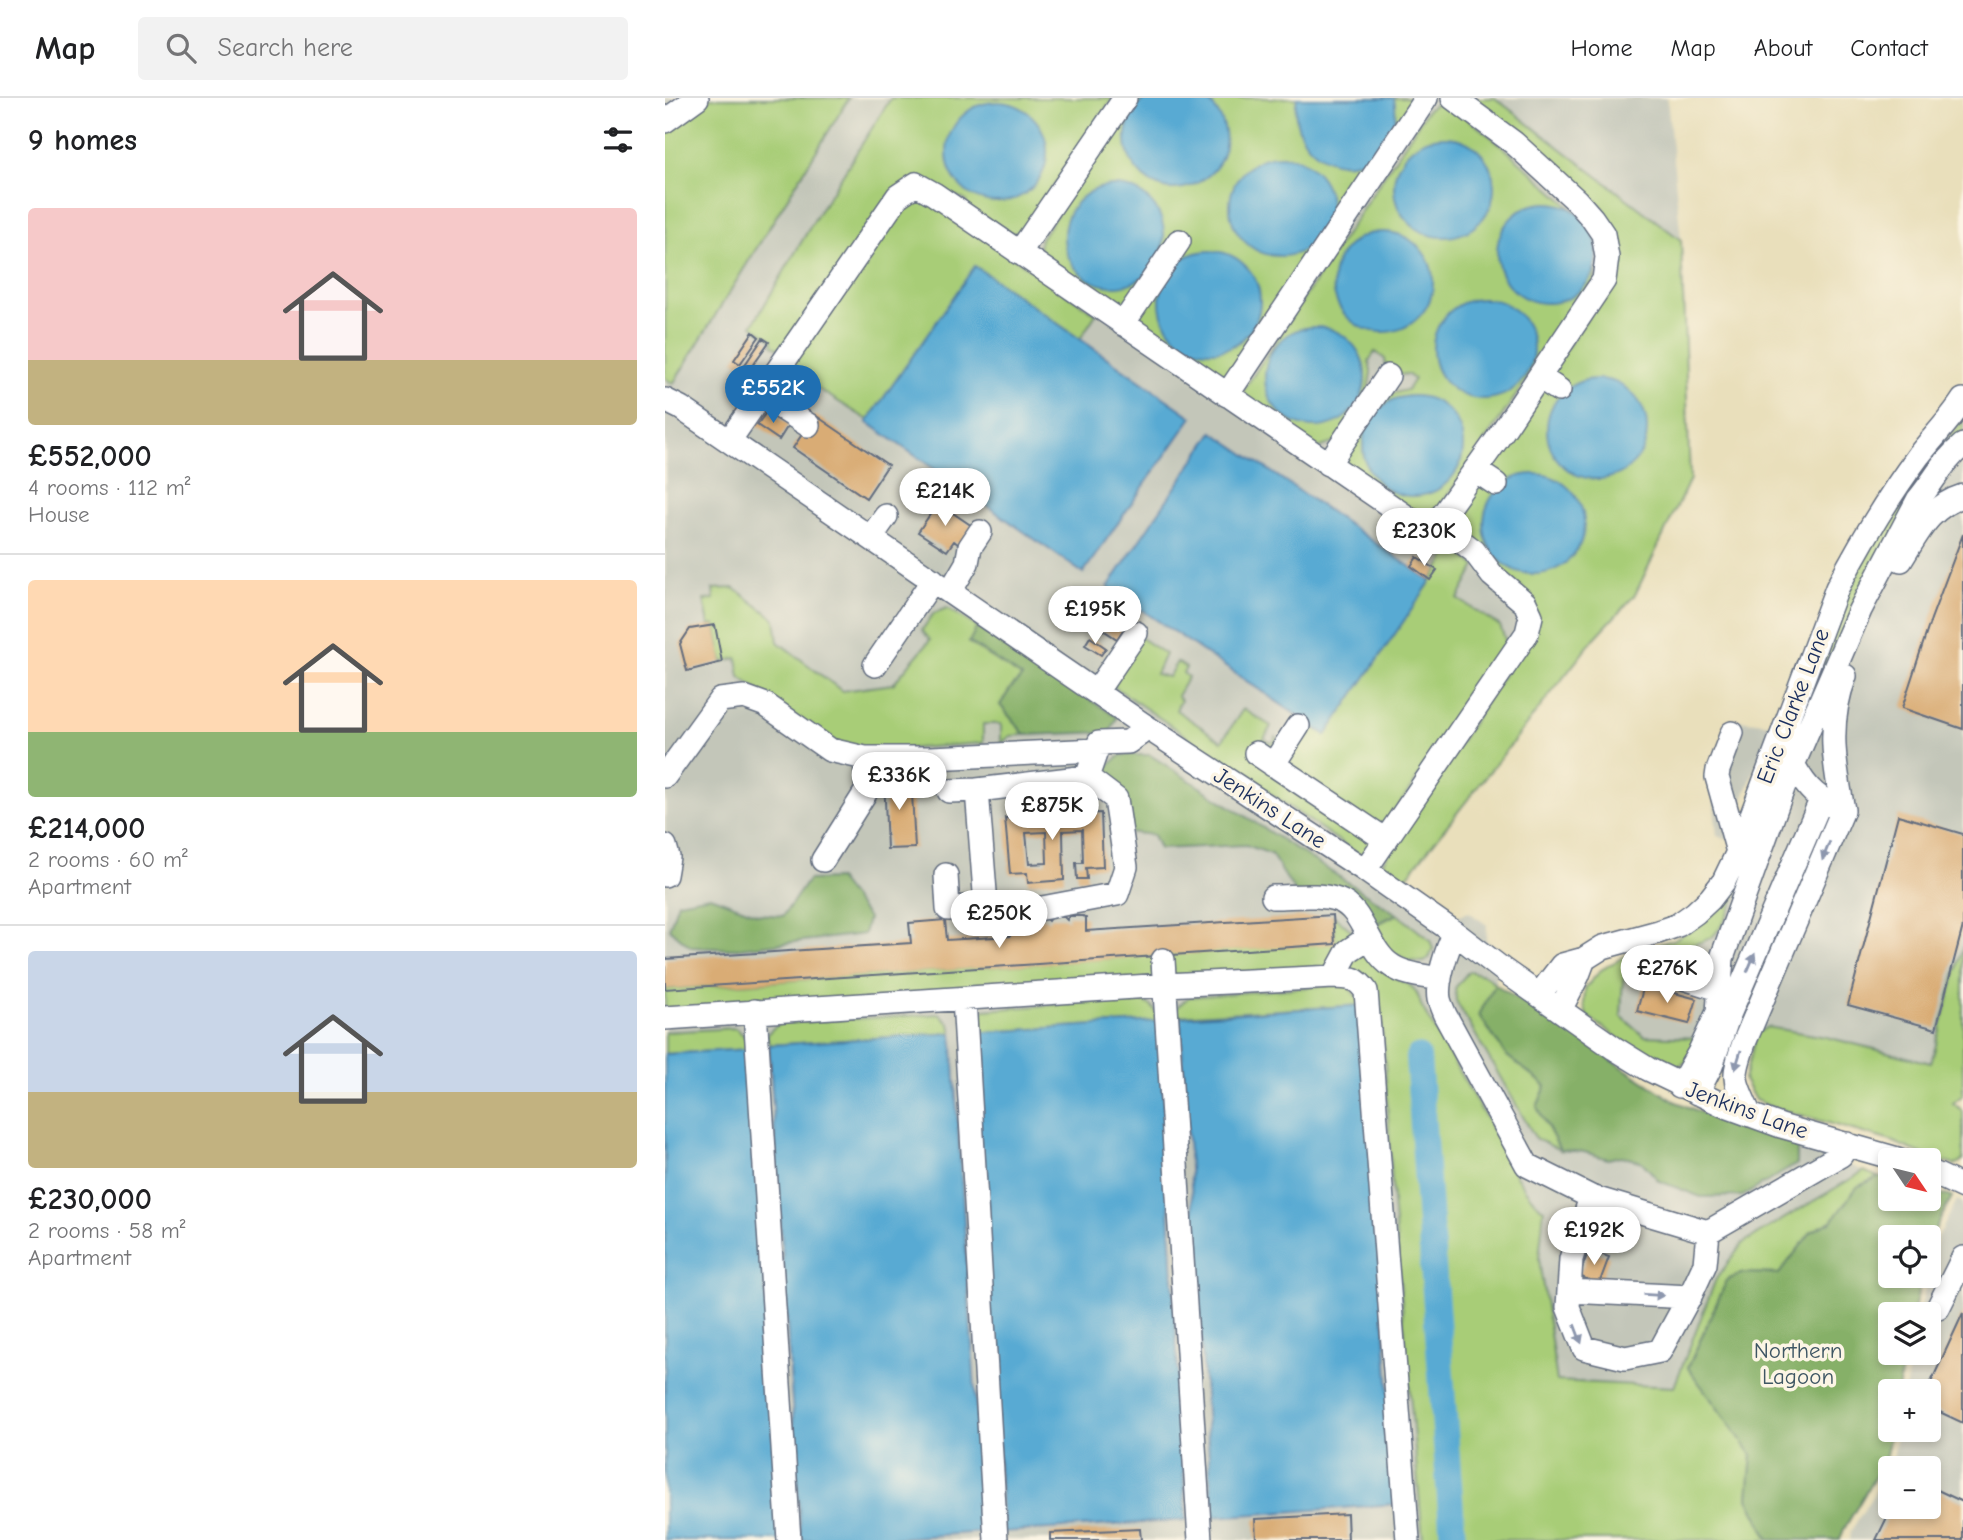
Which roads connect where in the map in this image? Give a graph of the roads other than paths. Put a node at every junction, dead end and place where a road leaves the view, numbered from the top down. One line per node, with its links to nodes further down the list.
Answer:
1 (697, 98): 5 (street)
2 (1125, 98): 7 (street)
3 (1426, 98): 13 (street)
4 (1453, 98): 10 (street)
5 (665, 121)
6 (1179, 241): 8 (street)
7 (1019, 253): 8 (street); 12 (street)
8 (1123, 324): 13 (street)
9 (1388, 376): 19 (street)
10 (1539, 377): 11 (street); 21 (street)
11 (1559, 390)
12 (760, 394): 16 (street); 17 (street)
13 (1227, 395): 19 (street)
14 (665, 400): 17 (street, Jenkins Lane)
15 (1963, 400): 47 (street, Eric Clarke Lane)
16 (808, 425)
17 (729, 441): 28 (street, Jenkins Lane)
18 (1963, 445): 23 (street)
19 (1328, 464): 26 (street)
20 (1963, 466): 23 (street)
21 (1475, 470): 22 (street); 26 (street)
22 (1496, 484)
23 (1930, 486): 38 (street)
24 (1963, 496): 44 (street)
25 (886, 516): 28 (street)
26 (1437, 523): 45 (street)
27 (980, 531): 29 (street)
28 (871, 537): 29 (street, Jenkins Lane)
29 (942, 586): 31 (street); 32 (street, Jenkins Lane)
30 (1136, 633): 32 (street)
31 (875, 665)
32 (1096, 692): 34 (street, Jenkins Lane)
33 (1299, 726): 45 (street)
34 (1148, 728): 36 (street); 49 (street, Jenkins Lane)
35 (1732, 733): 47 (street)
36 (1097, 750): 37 (street); 40 (street)
37 (865, 758): 39 (street); 48 (street)
38 (1794, 766): 43 (street); 62 (street)
39 (665, 776)
40 (1087, 776): 41 (street); 53 (street)
41 (977, 790): 42 (street); 53 (street)
42 (949, 792)
43 (1821, 800): 44 (street); 68 (street, one-way to 43)
44 (1843, 810): 69 (street, one-way to 69)
45 (1386, 840): 49 (street)
46 (665, 846): 50 (street)
47 (1738, 852): 57 (street, Eric Clarke Lane)
48 (823, 860)
49 (1365, 870): 54 (street, Jenkins Lane)
50 (665, 875)
51 (946, 875): 53 (street)
52 (1273, 897): 55 (street)
53 (986, 905)
54 (1455, 933): 60 (street); 63 (street, Jenkins Lane)
55 (1368, 938): 59 (street); 60 (street)
56 (1163, 960): 61 (street)
57 (1584, 960): 63 (street, Eric Clarke Lane); 65 (street)
58 (1652, 968): 62 (street)
59 (1334, 977): 61 (street); 83 (street)
60 (1440, 979): 74 (street)
61 (1165, 985): 64 (street); 82 (street)
62 (1719, 989): 68 (street)
63 (1539, 995): 65 (street, Jenkins Lane)
64 (964, 999): 66 (street); 81 (street)
65 (1560, 1010): 68 (street, Jenkins Lane)
66 (755, 1011): 67 (street); 80 (street)
67 (665, 1018)
68 (1688, 1089): 69 (street, Jenkins Lane)
69 (1750, 1115): 70 (street, Jenkins Lane)
70 (1847, 1143): 71 (street, Jenkins Lane); 75 (street)
71 (1878, 1153)
72 (1941, 1177): 73 (street)
73 (1963, 1187)
74 (1591, 1197): 75 (street); 77 (street)
75 (1708, 1232): 78 (street)
76 (1963, 1258): 79 (street)
77 (1569, 1291): 78 (street, one-way to 78); 78 (street, one-way to 78)
78 (1690, 1297)
79 (1941, 1302)
80 (789, 1540)
81 (996, 1540)
82 (1200, 1540)
83 (1408, 1540)

